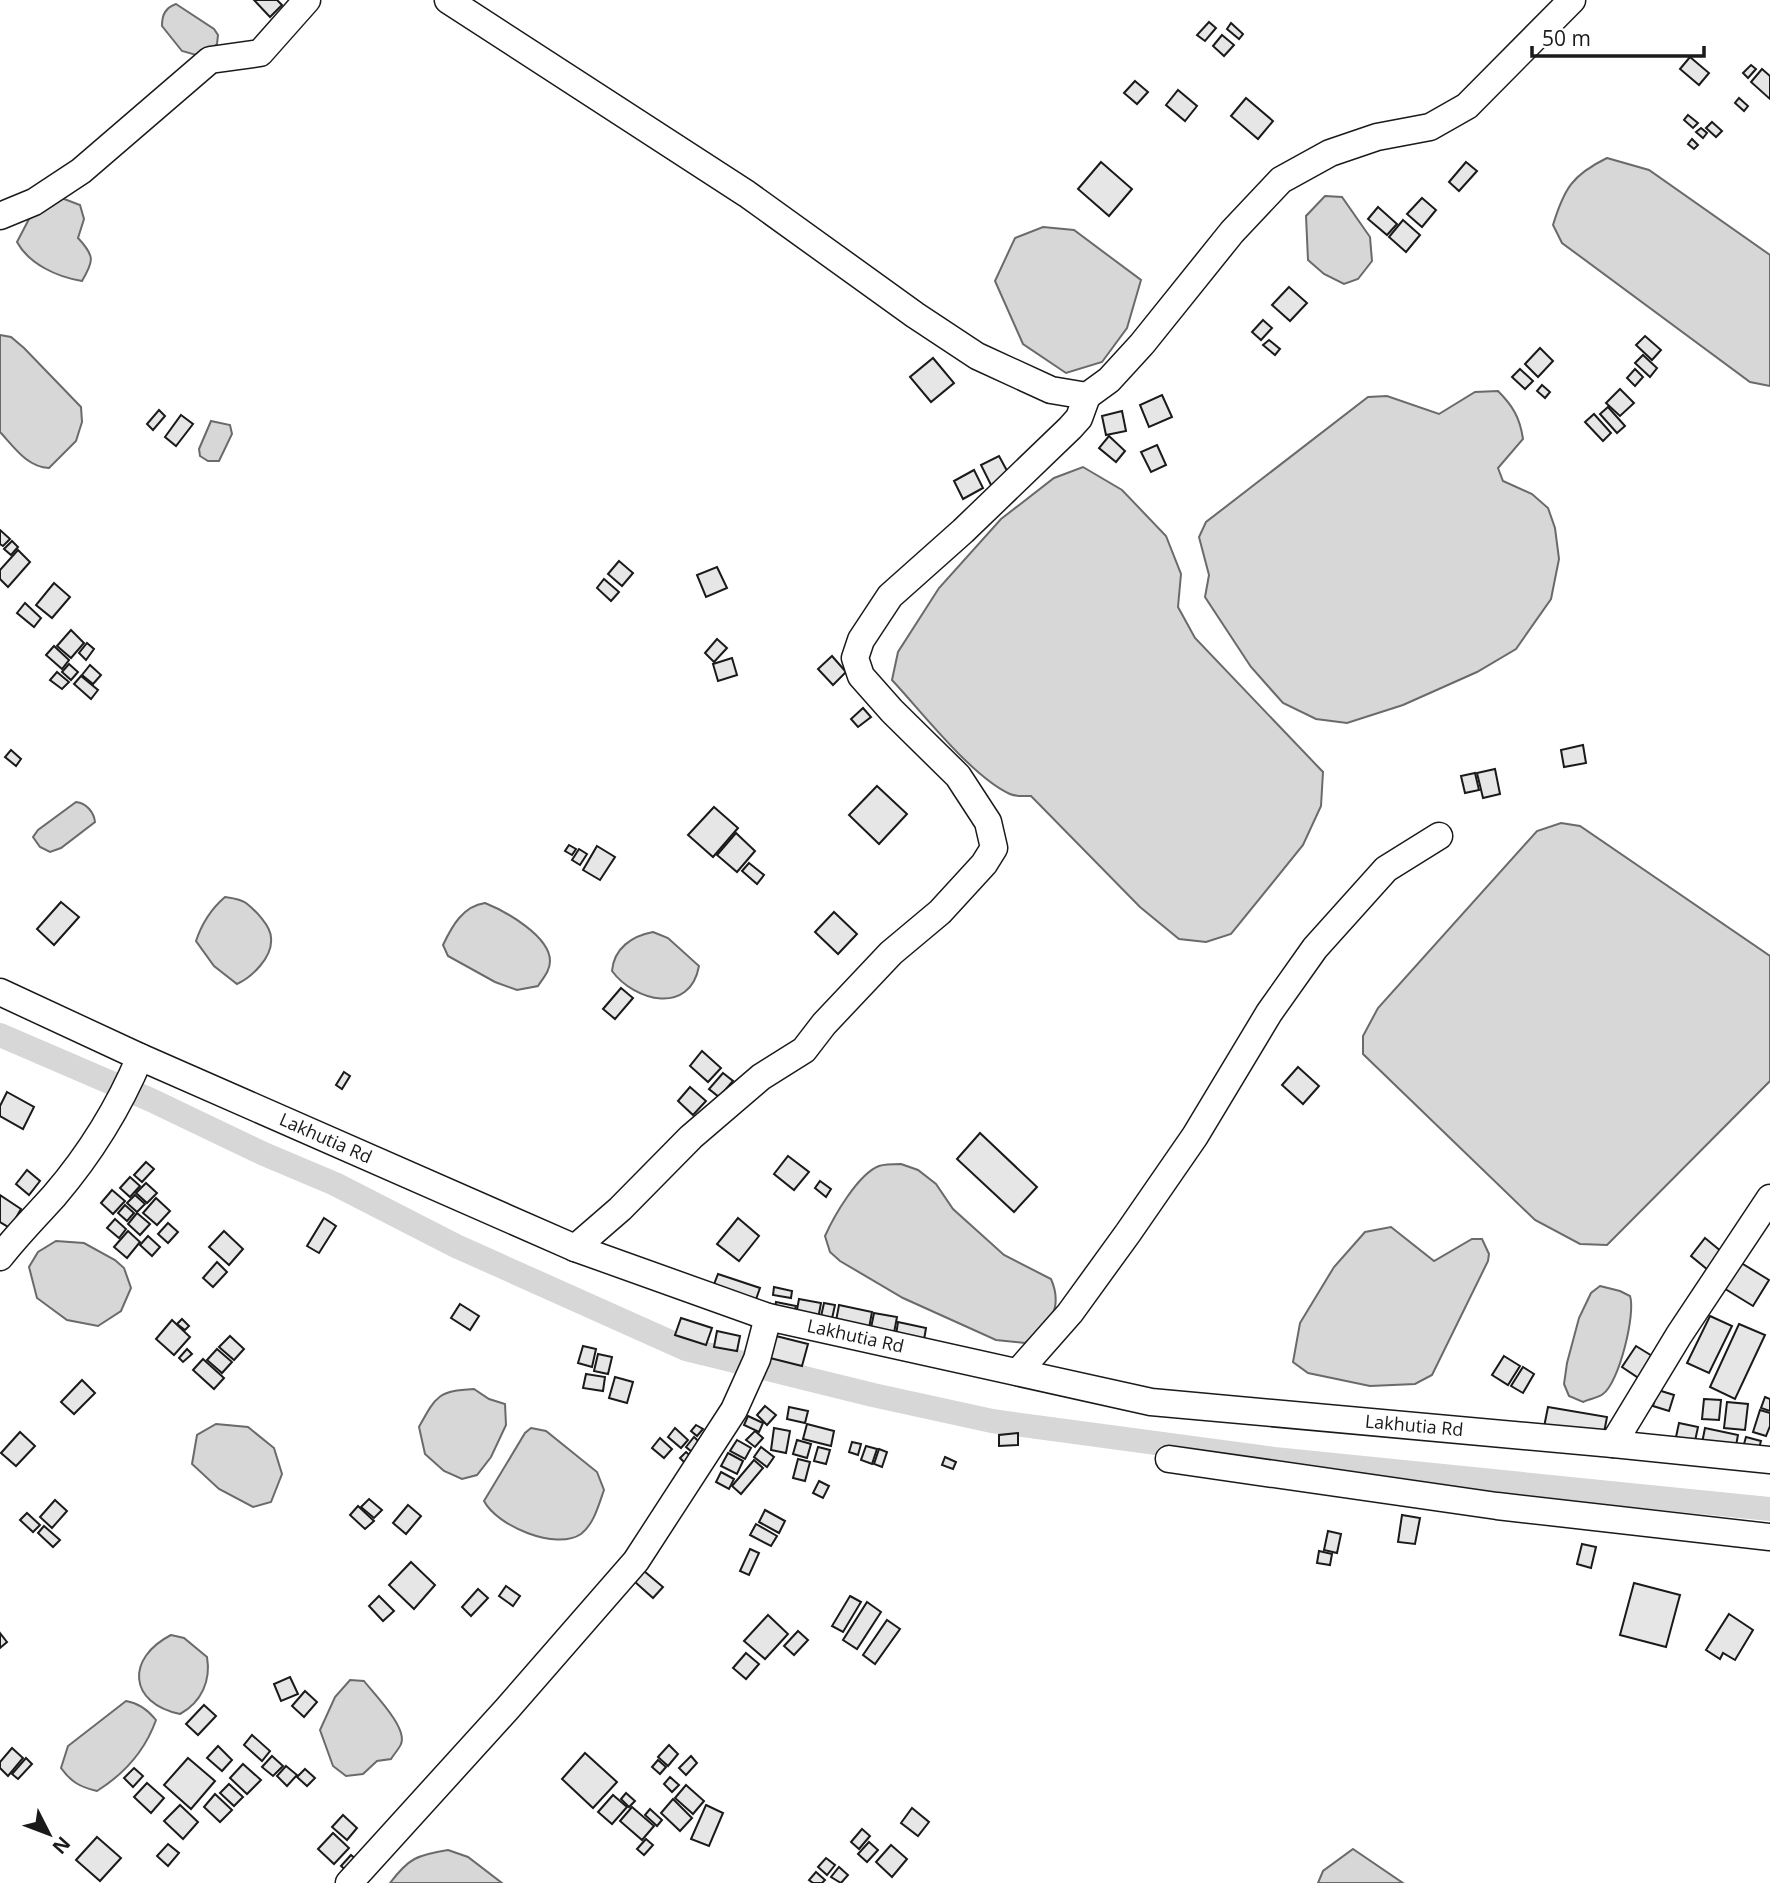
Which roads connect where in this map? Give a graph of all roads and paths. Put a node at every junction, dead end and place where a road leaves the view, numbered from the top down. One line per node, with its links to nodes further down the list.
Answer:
1 (307, 0): 4 (street)
2 (447, 0): 5 (street)
3 (1572, 0): 5 (street)
4 (0, 216)
5 (1087, 396): 10 (street)
6 (1439, 836): 13 (street)
7 (0, 992): 8 (street, Lakhutia Rd)
8 (140, 1057): 10 (street, Lakhutia Rd); 11 (street)
9 (1770, 1198): 14 (street)
10 (575, 1248): 12 (street, Lakhutia Rd)
11 (0, 1257)
12 (768, 1317): 13 (street, Lakhutia Rd); 18 (street)
13 (1018, 1373): 14 (street, Lakhutia Rd)
14 (1613, 1444): 16 (street, Lakhutia Rd)
15 (1169, 1459): 17 (street)
16 (1770, 1460)
17 (1770, 1537)
18 (349, 1883)

